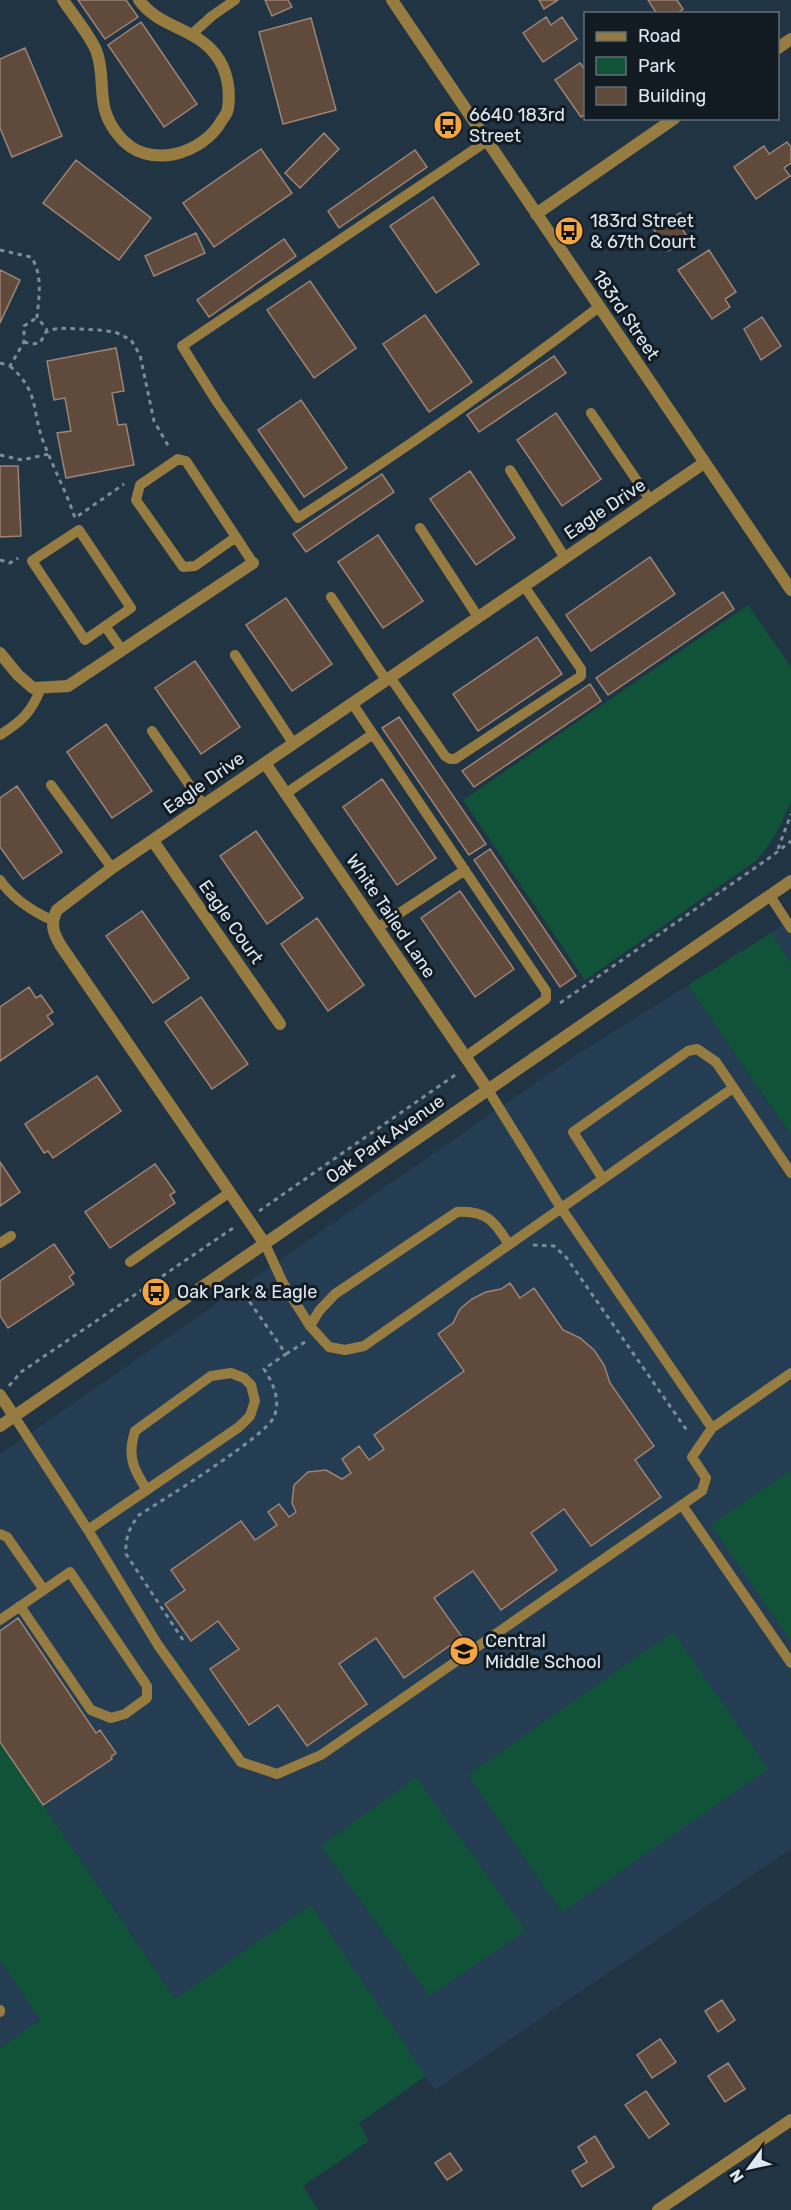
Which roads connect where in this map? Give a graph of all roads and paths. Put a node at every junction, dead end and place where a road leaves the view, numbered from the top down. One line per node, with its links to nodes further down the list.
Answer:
1 (63, 0): 5 (street)
2 (140, 0): 5 (street)
3 (234, 0): 5 (lane)
4 (392, 0): 7 (street, 183rd Street)
5 (192, 34)
6 (672, 120): 8 (street)
7 (487, 141): 8 (street, 183rd Street); 10 (lane)
8 (536, 214): 10 (street, 183rd Street)
9 (0, 250): 11 (path)
10 (599, 307): 20 (street, 183rd Street)
11 (37, 317): 12 (path); 13 (path)
12 (49, 330): 13 (path); 17 (path)
13 (24, 342): 15 (path)
14 (0, 363): 15 (path)
15 (10, 366): 18 (path)
16 (591, 412): 23 (lane)
17 (171, 452)
18 (49, 454): 19 (path); 22 (path)
19 (0, 455)
20 (704, 463): 23 (street, Eagle Drive); 29 (street, 183rd Street)
21 (510, 470): 26 (lane)
22 (133, 478)
23 (650, 500): 26 (street, Eagle Drive)
24 (420, 528): 31 (lane)
25 (236, 537): 25 (lane); 27 (lane)
26 (565, 558): 28 (street, Eagle Drive)
27 (253, 563): 33 (street)
28 (524, 586): 31 (street, Eagle Drive); 36 (lane)
29 (791, 590)
30 (331, 597): 36 (lane)
31 (478, 617): 36 (street, Eagle Drive)
32 (105, 626): 32 (lane); 33 (lane)
33 (122, 650): 37 (street)
34 (0, 653): 37 (street)
35 (235, 655): 42 (lane)
36 (388, 678): 38 (street, Eagle Drive)
37 (41, 688): 41 (lane)
38 (352, 703): 40 (lane); 42 (street, Eagle Drive)
39 (152, 730): 46 (lane)
40 (373, 734): 45 (lane); 52 (lane)
41 (0, 735)
42 (293, 743): 43 (street, Eagle Drive)
43 (264, 763): 45 (street, White Tailed Lane); 46 (street, Eagle Drive)
44 (51, 785): 51 (lane)
45 (285, 794): 57 (street, White Tailed Lane)
46 (204, 806): 48 (street, Eagle Drive)
47 (791, 814): 50 (path)
48 (153, 841): 51 (street, Eagle Drive); 60 (street, Eagle Court)
49 (791, 841): 50 (path)
50 (778, 851): 59 (path)
51 (112, 868): 56 (street, Eagle Drive)
52 (465, 870): 57 (lane); 61 (lane)
53 (0, 880): 56 (lane)
54 (791, 881): 55 (street, Oak Park Avenue)
55 (770, 896): 58 (lane); 63 (street, Oak Park Avenue)
56 (52, 920): 66 (street)
57 (377, 928): 61 (street, White Tailed Lane)
58 (791, 928)
59 (560, 1003)
60 (280, 1024)
61 (468, 1061): 63 (street, White Tailed Lane); 68 (path)
62 (733, 1088): 64 (lane); 65 (lane); 65 (lane)
63 (488, 1090): 67 (lane); 71 (street, Oak Park Avenue)
64 (791, 1173)
65 (603, 1179): 67 (lane)
66 (230, 1192): 68 (street); 74 (lane)
67 (561, 1208): 72 (lane); 82 (lane)
68 (248, 1218): 71 (street); 79 (path)
69 (11, 1236): 70 (lane)
70 (0, 1243)
71 (265, 1244): 75 (lane); 80 (street, Oak Park Avenue)
72 (508, 1245): 75 (lane); 75 (lane)
73 (531, 1245): 83 (path)
74 (130, 1262)
75 (310, 1326)
76 (306, 1341): 77 (path)
77 (286, 1354)
78 (791, 1373): 82 (lane)
79 (3, 1391): 80 (street)
80 (14, 1416): 81 (street, Oak Park Avenue); 86 (lane)
81 (0, 1426)
82 (712, 1428): 85 (lane)
83 (688, 1432)
84 (147, 1490): 84 (lane); 86 (lane)
85 (682, 1505): 86 (lane); 91 (lane)
86 (88, 1530)
87 (0, 1534): 88 (lane)
88 (44, 1590): 89 (lane); 89 (lane)
89 (20, 1606): 90 (lane)
90 (0, 1620)
91 (791, 1663)
92 (791, 2120): 93 (street)
93 (658, 2210)

